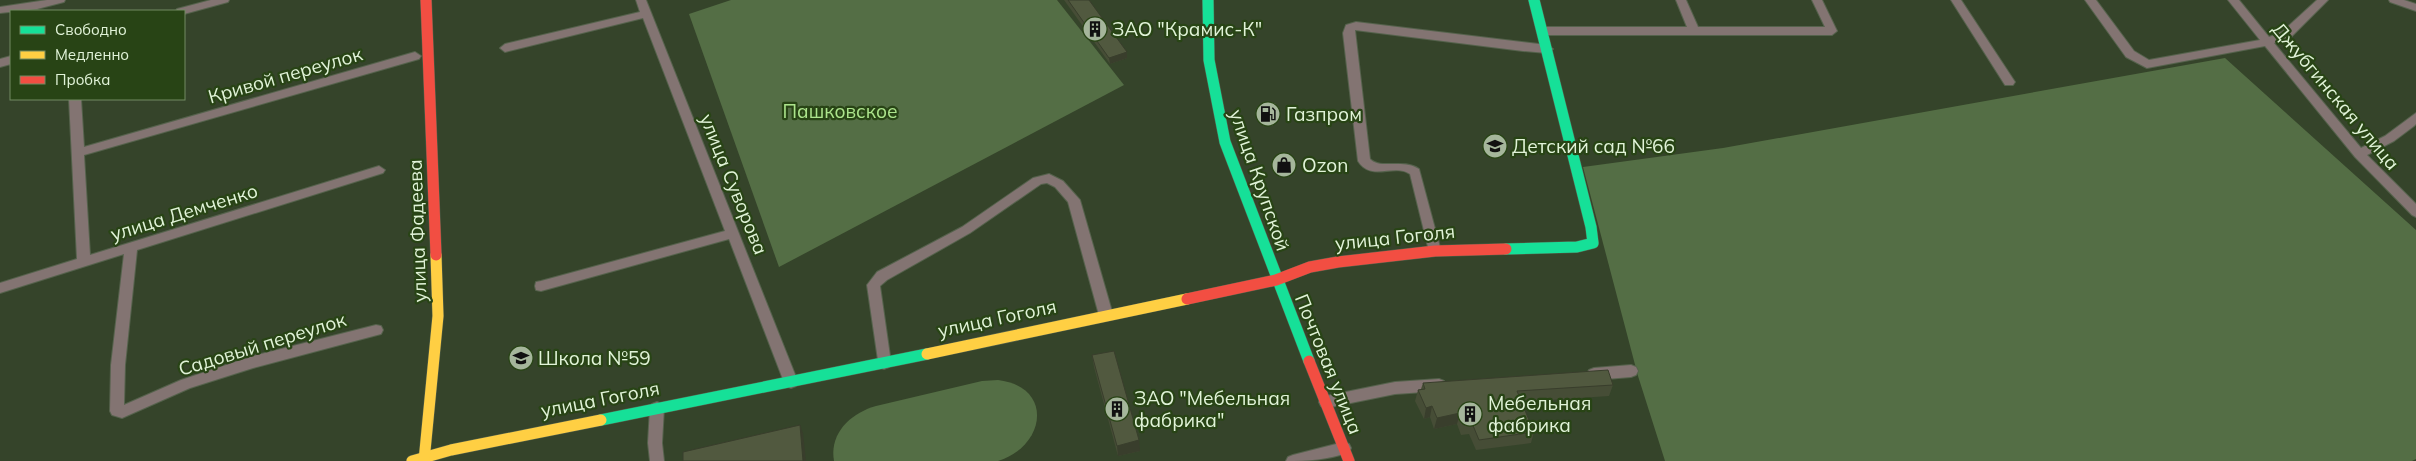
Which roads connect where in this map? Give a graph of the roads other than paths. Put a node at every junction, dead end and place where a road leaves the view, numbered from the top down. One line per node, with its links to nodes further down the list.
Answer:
1 (60, 0): 16 (street)
2 (224, 0): 18 (street)
3 (426, 0): 49 (street, улица Фадеева)
4 (654, 0): 14 (street)
5 (1208, 0): 36 (street, улица Крупской)
6 (1534, 0): 19 (street)
7 (1681, 0): 20 (street)
8 (1816, 0): 20 (street)
9 (1956, 0): 25 (street)
10 (2090, 0): 21 (street)
11 (2232, 0): 21 (street, Джубгинская улица)
12 (2323, 0): 21 (street)
13 (2394, 0): 15 (street)
14 (643, 6): 22 (street); 32 (street, улица Суворова)
15 (2416, 8)
16 (37, 9): 17 (street)
17 (0, 10)
18 (185, 10)
19 (1542, 31): 20 (street); 23 (street)
20 (1694, 32)
21 (2267, 42): 29 (street, Джубгинская улица)
22 (505, 48)
23 (1547, 49): 34 (street, улица Гоголя); 34 (street)
24 (415, 56): 28 (street, Кривой переулок)
25 (2009, 82)
26 (75, 100): 28 (street)
27 (2416, 117): 29 (street)
28 (78, 153): 35 (street)
29 (2359, 154): 31 (street, Джубгинская улица)
30 (379, 170): 33 (street, улица Демченко)
31 (2416, 212)
32 (734, 233): 37 (street); 44 (street, улица Суворова)
33 (131, 248): 35 (street, улица Демченко); 40 (street, Садовый переулок)
34 (1436, 251): 36 (street, улица Гоголя)
35 (84, 262): 38 (street, улица Демченко)
36 (1276, 280): 39 (street, улица Гоголя); 46 (street, Почтовая улица)
37 (541, 286)
38 (0, 288)
39 (1106, 315): 41 (street, улица Гоголя); 41 (street)
40 (376, 330)
41 (884, 363): 44 (street, улица Гоголя)
42 (1631, 371): 43 (street)
43 (1582, 375)
44 (791, 382): 47 (street, улица Гоголя)
45 (1454, 384): 46 (street)
46 (1326, 402): 48 (street, Почтовая улица)
47 (657, 408): 49 (street, улица Гоголя); 51 (street)
48 (1347, 455): 52 (street)
49 (424, 459): 50 (street, улица Гоголя)
50 (412, 461)
51 (657, 461)
52 (1293, 461)

